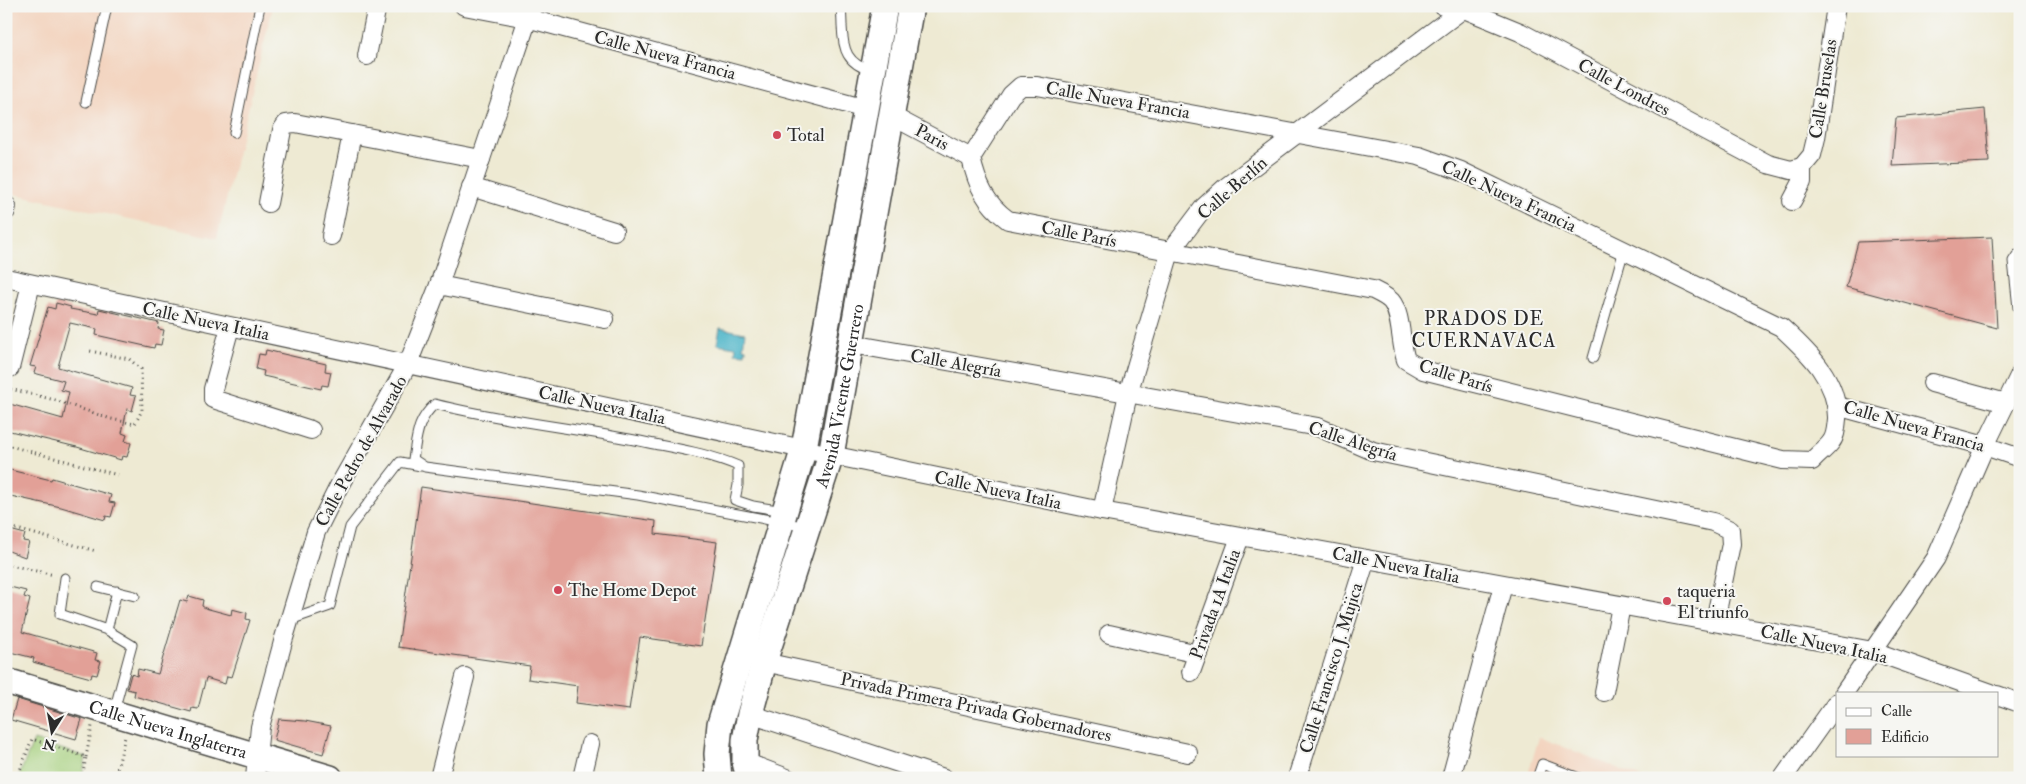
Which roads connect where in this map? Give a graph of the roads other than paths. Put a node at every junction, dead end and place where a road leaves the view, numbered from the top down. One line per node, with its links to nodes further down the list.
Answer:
1 (107, 6): 14 (lane)
2 (260, 6): 17 (lane)
3 (377, 6): 12 (street)
4 (464, 6): 11 (street, Calle Nueva Francia)
5 (842, 6): 13 (lane)
6 (885, 6): 13 (main road, Avenida Vicente Guerrero)
7 (911, 6): 16 (main road, Avenida Vicente Guerrero)
8 (1443, 6): 10 (street, Calle Londres)
9 (1836, 6): 22 (street, Calle Bruselas)
10 (1465, 8): 18 (street, Calle Berlín); 22 (street, Calle Londres)
11 (529, 12): 15 (street, Calle Nueva Francia); 21 (street, Calle Pedro de Alvarado)
12 (367, 56)
13 (873, 71): 15 (main road, Avenida Vicente Guerrero)
14 (86, 102)
15 (866, 109): 49 (main road, Avenida Vicente Guerrero)
16 (892, 116): 20 (street, Paris); 37 (main road, Avenida Vicente Guerrero)
17 (234, 133)
18 (1298, 133): 20 (street, Calle Nueva Francia); 28 (street, Calle Nueva Francia); 29 (street, Calle Berlín)
19 (352, 134): 21 (street); 25 (street); 27 (street)
20 (971, 158): 29 (street, Calle París)
21 (480, 159): 23 (street, Calle Pedro de Alvarado)
22 (1802, 167): 24 (street, Calle Bruselas)
23 (472, 187): 26 (street); 33 (street, Calle Pedro de Alvarado)
24 (1792, 201)
25 (268, 203)
26 (614, 230)
27 (331, 236)
28 (1624, 250): 38 (lane); 45 (street, Calle Nueva Francia)
29 (1170, 252): 43 (street, Calle Berlín); 45 (street, Calle París)
30 (2020, 255): 34 (lane)
31 (6, 278): 32 (street, Calle Nueva Italia)
32 (32, 284): 36 (street, Calle Nueva Italia); 40 (street)
33 (439, 285): 35 (street); 39 (street, Calle Pedro de Alvarado)
34 (2020, 309)
35 (605, 319)
36 (230, 327): 39 (street, Calle Nueva Italia); 46 (street)
37 (852, 344): 43 (street, Calle Alegría); 50 (main road, Avenida Vicente Guerrero)
38 (1593, 358)
39 (408, 364): 49 (street, Calle Nueva Italia); 64 (street, Calle Pedro de Alvarado)
40 (10, 368)
41 (2020, 374): 44 (street)
42 (1932, 384): 44 (street)
43 (1128, 394): 54 (street, Calle Berlín); 65 (street, Calle Alegría)
44 (2006, 403): 48 (street)
45 (1837, 406): 48 (street, Calle Nueva Francia)
46 (311, 430)
47 (415, 444): 52 (lane); 53 (lane); 55 (lane)
48 (1985, 446): 51 (street, Calle Nueva Francia); 68 (street)
49 (804, 448): 50 (street, Calle Nueva Italia); 55 (main road, Avenida Vicente Guerrero)
50 (831, 455): 54 (street, Calle Nueva Italia); 55 (main road, Avenida Vicente Guerrero)
51 (2020, 458)
52 (400, 462): 53 (lane); 64 (lane)
53 (425, 466): 55 (lane)
54 (1102, 511): 56 (street, Calle Nueva Italia)
55 (796, 517): 70 (main road, Avenida Vicente Guerrero); 89 (main road, Avenida Vicente Guerrero)
56 (1240, 537): 57 (street, Calle Nueva Italia); 69 (street, Privada 1A Italia)
57 (1366, 559): 59 (street, Calle Nueva Italia); 92 (street, Calle Francisco J. Mujica)
58 (65, 578): 66 (lane)
59 (1504, 585): 63 (street, Calle Nueva Italia); 93 (street)
60 (98, 587): 61 (lane)
61 (117, 592): 62 (lane); 66 (lane)
62 (135, 596)
63 (1621, 606): 65 (street, Calle Nueva Italia); 74 (street)
64 (290, 620): 84 (street, Calle Pedro de Alvarado)
65 (1714, 621): 68 (street, Calle Nueva Italia)
66 (107, 630): 80 (lane)
67 (1109, 634): 69 (street)
68 (1873, 651): 75 (street); 76 (street, Calle Nueva Italia)
69 (1198, 654): 71 (street, Privada 1A Italia)
70 (764, 662): 81 (main road, Avenida Vicente Guerrero); 83 (street, Privada Primera Privada Gobernadores)
71 (1191, 672)
72 (465, 677): 87 (street)
73 (6, 681): 80 (main road, Calle Nueva Inglaterra)
74 (1604, 692)
75 (1845, 692)
76 (1988, 692)
77 (1998, 695): 79 (street)
78 (1836, 703): 96 (street)
79 (2020, 703)
80 (113, 714): 84 (main road, Calle Nueva Inglaterra)
81 (750, 714): 85 (main road, Avenida Vicente Guerrero); 91 (street)
82 (590, 744): 88 (street)
83 (1188, 753)
84 (256, 766): 86 (main road, Calle Nueva Inglaterra)
85 (747, 770): 90 (street)
86 (330, 778)
87 (439, 778)
88 (582, 778)
89 (719, 778)
90 (787, 778)
91 (944, 778)
92 (1297, 778)
93 (1450, 778)
94 (1537, 778): 95 (lane)
95 (1579, 778)
96 (1784, 778)

